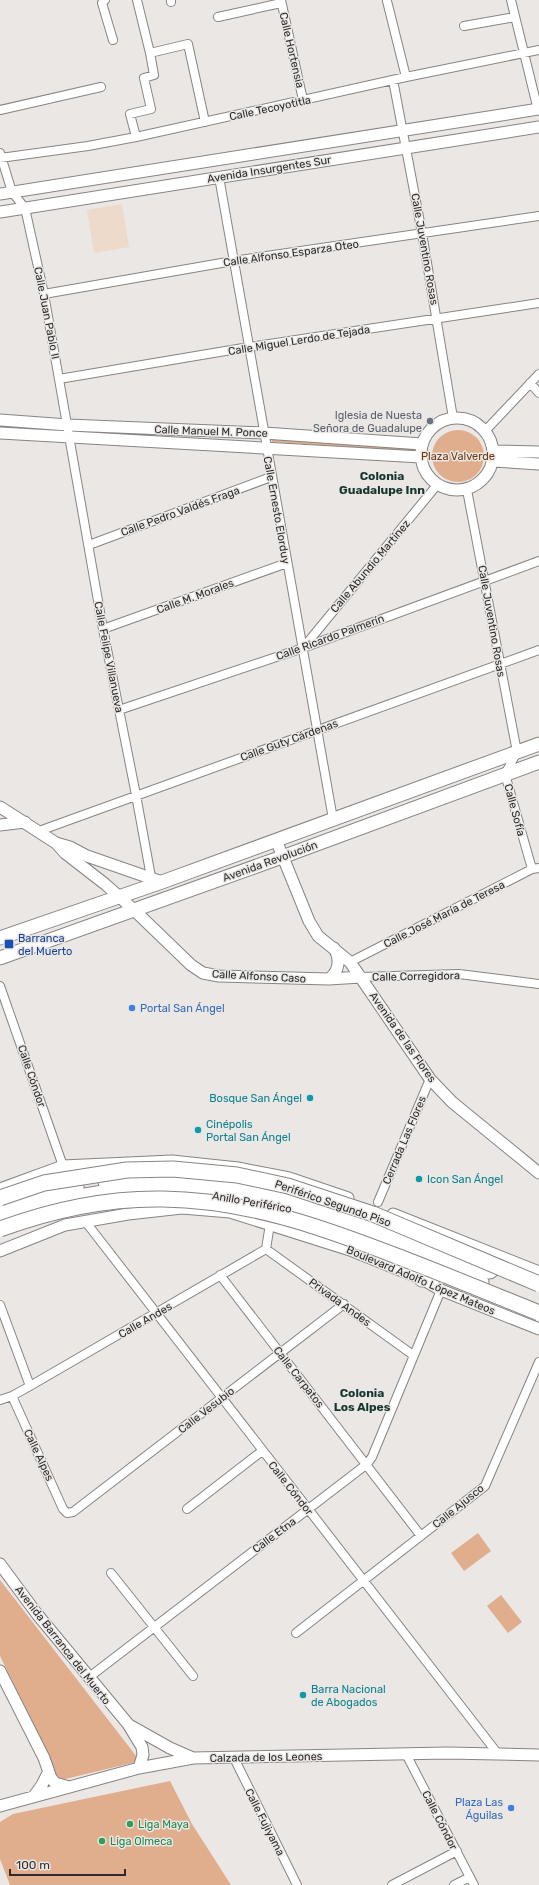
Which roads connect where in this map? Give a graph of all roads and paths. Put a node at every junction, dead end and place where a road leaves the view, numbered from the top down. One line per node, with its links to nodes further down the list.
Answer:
1 (105, 0): 9 (street)
2 (137, 0): 11 (street)
3 (511, 0): 7 (street)
4 (388, 1): 13 (street)
5 (281, 2): 6 (street); 16 (street, Calle Hortensia)
6 (218, 17)
7 (515, 17): 8 (street); 12 (street)
8 (464, 26)
9 (114, 40)
10 (539, 50): 12 (street, Calle Tecoyotitla)
11 (150, 53): 19 (street); 22 (street)
12 (524, 54): 13 (street, Calle Tecoyotitla); 18 (street)
13 (406, 77): 14 (street, Calle Tecoyotitla)
14 (393, 80): 16 (street, Calle Tecoyotitla); 21 (street, Calle Juventino Rosas)
15 (101, 86): 17 (street)
16 (303, 100): 19 (street, Calle Tecoyotitla)
17 (0, 110)
18 (539, 110): 21 (main road, Avenida Insurgentes Sur)
19 (206, 122): 22 (street, Calle Tecoyotitla)
20 (539, 127): 23 (main road, Avenida Insurgentes Sur)
21 (403, 131): 23 (street, Calle Juventino Rosas); 26 (main road, Avenida Insurgentes Sur)
22 (136, 136): 24 (street, Calle Tecoyotitla)
23 (407, 148): 25 (main road, Avenida Insurgentes Sur); 31 (street, Calle Juventino Rosas)
24 (0, 156): 26 (street)
25 (219, 177): 28 (main road, Avenida Insurgentes Sur); 32 (street, Calle Ernesto Elorduy)
26 (12, 192): 27 (main road, Avenida Insurgentes Sur); 28 (street, Calle Juan Pablo II)
27 (0, 194)
28 (25, 208): 29 (main road, Avenida Insurgentes Sur); 33 (street, Calle Juan Pablo II)
29 (0, 212)
30 (539, 216): 31 (street, Calle Alfonso Esparza Oteo)
31 (422, 233): 32 (street, Calle Alfonso Esparza Oteo); 35 (street, Calle Juventino Rosas)
32 (233, 261): 33 (street, Calle Alfonso Esparza Oteo); 36 (street, Calle Ernesto Elorduy)
33 (44, 294): 38 (street, Calle Juan Pablo II)
34 (539, 303): 35 (street, Calle Miguel Lerdo de Tejada)
35 (438, 320): 36 (street, Calle Miguel Lerdo de Tejada); 41 (street, Calle Juventino Rosas)
36 (249, 347): 38 (street, Calle Miguel Lerdo de Tejada); 46 (street, Calle Ernesto Elorduy)
37 (539, 374): 39 (street)
38 (60, 379): 43 (street, Calle Juan Pablo II)
39 (530, 383): 40 (street); 44 (street)
40 (539, 393)
41 (453, 418): 44 (main road); 48 (main road)
42 (0, 420): 43 (main road, Calle Manuel M. Ponce)
43 (68, 425): 46 (main road, Calle Manuel M. Ponce); 47 (street, Calle Juan Pablo II)
44 (485, 431): 51 (main road)
45 (0, 433): 47 (main road, Calle Manuel M. Ponce)
46 (264, 433): 48 (main road, Calle Manuel M. Ponce); 49 (street, Calle Ernesto Elorduy)
47 (70, 438): 49 (main road, Calle Manuel M. Ponce); 57 (street, Calle Felipe Villanueva)
48 (422, 444): 52 (main road)
49 (266, 448): 52 (main road, Calle Manuel M. Ponce); 54 (street, Calle Ernesto Elorduy)
50 (539, 452): 51 (main road)
51 (494, 456): 53 (main road); 56 (main road)
52 (421, 457): 55 (main road)
53 (539, 464)
54 (271, 477): 57 (street, Calle Pedro Valdés Fraga); 59 (street, Calle Ernesto Elorduy)
55 (437, 485): 56 (main road); 62 (street, Calle Abundio Martínez)
56 (467, 490): 60 (street, Calle Juventino Rosas)
57 (89, 545): 61 (street, Calle Felipe Villanueva)
58 (539, 561): 60 (street, Calle Ricardo Palmerín)
59 (287, 563): 61 (street, Calle M. Morales); 62 (street, Calle Ernesto Elorduy)
60 (484, 580): 62 (street, Calle Ricardo Palmerín); 64 (street, Calle Juventino Rosas)
61 (103, 629): 65 (street, Calle Felipe Villanueva)
62 (302, 648): 65 (street, Calle Ricardo Palmerín); 66 (street, Calle Ernesto Elorduy)
63 (539, 650): 64 (street, Calle Guty Cárdenas)
64 (499, 664): 66 (street, Calle Guty Cárdenas); 68 (street, Calle Juventino Rosas)
65 (119, 710): 71 (street, Calle Felipe Villanueva)
66 (318, 730): 71 (street, Calle Guty Cárdenas); 73 (street, Calle Ernesto Elorduy)
67 (539, 744): 68 (main road, Avenida Revolución)
68 (516, 752): 70 (street, Calle Sofía); 73 (main road, Avenida Revolución)
69 (539, 762): 70 (main road, Avenida Revolución)
70 (505, 774): 79 (main road, Avenida Revolución); 81 (street, Calle Sofía)
71 (136, 795): 76 (street, Calle Guty Cárdenas); 82 (street, Calle Felipe Villanueva)
72 (0, 807): 74 (main road)
73 (333, 819): 77 (main road, Avenida Revolución)
74 (25, 822): 75 (main road); 76 (main road)
75 (0, 825)
76 (39, 831): 78 (main road)
77 (276, 840): 79 (main road, Calle Corregidora); 82 (main road, Avenida Revolución)
78 (56, 842): 80 (main road); 83 (main road, Calle Alfonso Caso)
79 (282, 857): 85 (main road, Avenida Revolución); 87 (main road, Calle Corregidora)
80 (117, 867): 82 (main road); 83 (main road)
81 (535, 868): 89 (street, Calle José María de Teresa)
82 (156, 879): 84 (main road, Avenida Revolución)
83 (105, 884): 84 (main road, Calle Alfonso Caso)
84 (119, 897): 85 (main road, Calle Alfonso Caso); 86 (main road, Avenida Revolución)
85 (133, 909): 88 (main road, Avenida Revolución); 92 (main road, Calle Alfonso Caso)
86 (0, 938)
87 (334, 948): 89 (main road, Calle Corregidora); 92 (main road)
88 (0, 958)
89 (350, 962): 90 (main road, Calle Corregidora); 91 (main road)
90 (361, 977): 91 (main road, Calle Alfonso Caso); 93 (street, Calle Corregidora); 95 (main road, Avenida de las Flores)
91 (345, 978): 92 (main road, Calle Alfonso Caso)
92 (328, 979)
93 (539, 984)
94 (0, 986): 97 (street, Calle Cóndor)
95 (430, 1079): 98 (main road, Avenida de las Flores); 102 (street, Cerrada Las Flores)
96 (186, 1162): 97 (main road); 99 (highway); 114 (main road)
97 (63, 1166): 100 (main road)
98 (539, 1173)
99 (157, 1184): 103 (highway, Anillo Periférico); 104 (highway); 106 (highway, Anillo Periférico); 113 (highway, Anillo Periférico); 117 (highway, Anillo Periférico)
100 (0, 1189)
101 (0, 1198): 118 (highway, Periférico Segundo Piso, bridge)
102 (378, 1202)
103 (0, 1207)
104 (182, 1208): 105 (main road, Boulevard Adolfo López Mateos); 107 (main road, Boulevard Adolfo López Mateos)
105 (275, 1219): 109 (highway, bridge); 111 (street); 116 (main road, Boulevard Adolfo López Mateos); 124 (highway, bridge); 126 (highway, bridge)
106 (0, 1220)
107 (85, 1222): 108 (main road, Boulevard Adolfo López Mateos); 125 (street, Calle Cóndor)
108 (65, 1225): 110 (main road); 112 (main road, Boulevard Adolfo López Mateos)
109 (0, 1229)
110 (0, 1243)
111 (266, 1249): 115 (street, Calle Andes); 121 (street, Privada Andes)
112 (0, 1251)
113 (453, 1270): 116 (highway); 123 (highway, Anillo Periférico)
114 (539, 1272)
115 (220, 1275): 125 (street, Calle Andes); 128 (street, Calle Carpatos)
116 (422, 1278): 119 (main road, Boulevard Adolfo López Mateos)
117 (508, 1278): 118 (highway); 120 (highway, Anillo Periférico)
118 (539, 1285)
119 (441, 1290): 127 (main road, Boulevard Adolfo López Mateos); 129 (street, Calle Etna)
120 (539, 1291)
121 (344, 1304): 128 (street, Calle Vesubio); 129 (street, Privada Andes)
122 (0, 1305): 131 (street)
123 (539, 1305)
124 (539, 1313)
125 (156, 1314): 131 (street, Calle Andes); 133 (street, Calle Cóndor)
126 (539, 1323)
127 (539, 1329)
128 (280, 1352): 133 (street, Calle Vesubio); 136 (street, Calle Carpatos)
129 (413, 1355): 136 (street, Calle Etna)
130 (539, 1362): 140 (street, Calle Ajusco)
131 (30, 1386): 132 (street, Calle Andes)
132 (12, 1396): 134 (street, Calle Andes); 139 (street, Calle Alpes)
133 (221, 1398): 135 (street, Calle Cóndor); 139 (street, Calle Vesubio)
134 (0, 1400)
135 (262, 1451): 137 (street); 138 (street, Calle Cóndor)
136 (366, 1464): 138 (street, Calle Etna); 140 (street, Calle Carpatos)
137 (187, 1509)
138 (307, 1509): 143 (street, Calle Cóndor); 144 (street, Calle Etna)
139 (68, 1513)
140 (421, 1536): 143 (street, Calle Ajusco)
141 (0, 1564): 148 (main road, Avenida Barranca del Muerto)
142 (111, 1573): 144 (street)
143 (363, 1580): 145 (street, Calle Ajusco); 151 (street, Calle Cóndor)
144 (154, 1627): 147 (street); 148 (street, Calle Etna)
145 (296, 1633)
146 (0, 1672): 156 (main road)
147 (194, 1676)
148 (88, 1678): 149 (main road, Avenida Barranca del Muerto)
149 (128, 1724): 153 (main road, Avenida Barranca del Muerto); 155 (main road, Avenida Barranca del Muerto)
150 (406, 1754): 151 (main road, Calzada de los Leones); 154 (main road, Calzada de los Leones); 160 (street, Calle Cóndor)
151 (498, 1754): 152 (main road, Calzada de los Leones)
152 (539, 1754)
153 (193, 1758): 154 (main road, Calzada de los Leones); 155 (main road, Calzada de los Leones)
154 (234, 1758): 162 (street, Calle Fujiyama)
155 (139, 1768): 157 (main road, Calzada de los Leones)
156 (48, 1773): 157 (main road); 158 (main road)
157 (71, 1788): 158 (main road, Calzada de los Leones)
158 (34, 1796): 159 (main road, Calzada de los Leones)
159 (0, 1806)
160 (457, 1851): 161 (street, Calle Cóndor); 163 (street)
161 (470, 1877): 164 (street); 165 (street, Calle Cóndor)
162 (297, 1885)
163 (392, 1885)
164 (454, 1885)
165 (474, 1885)

